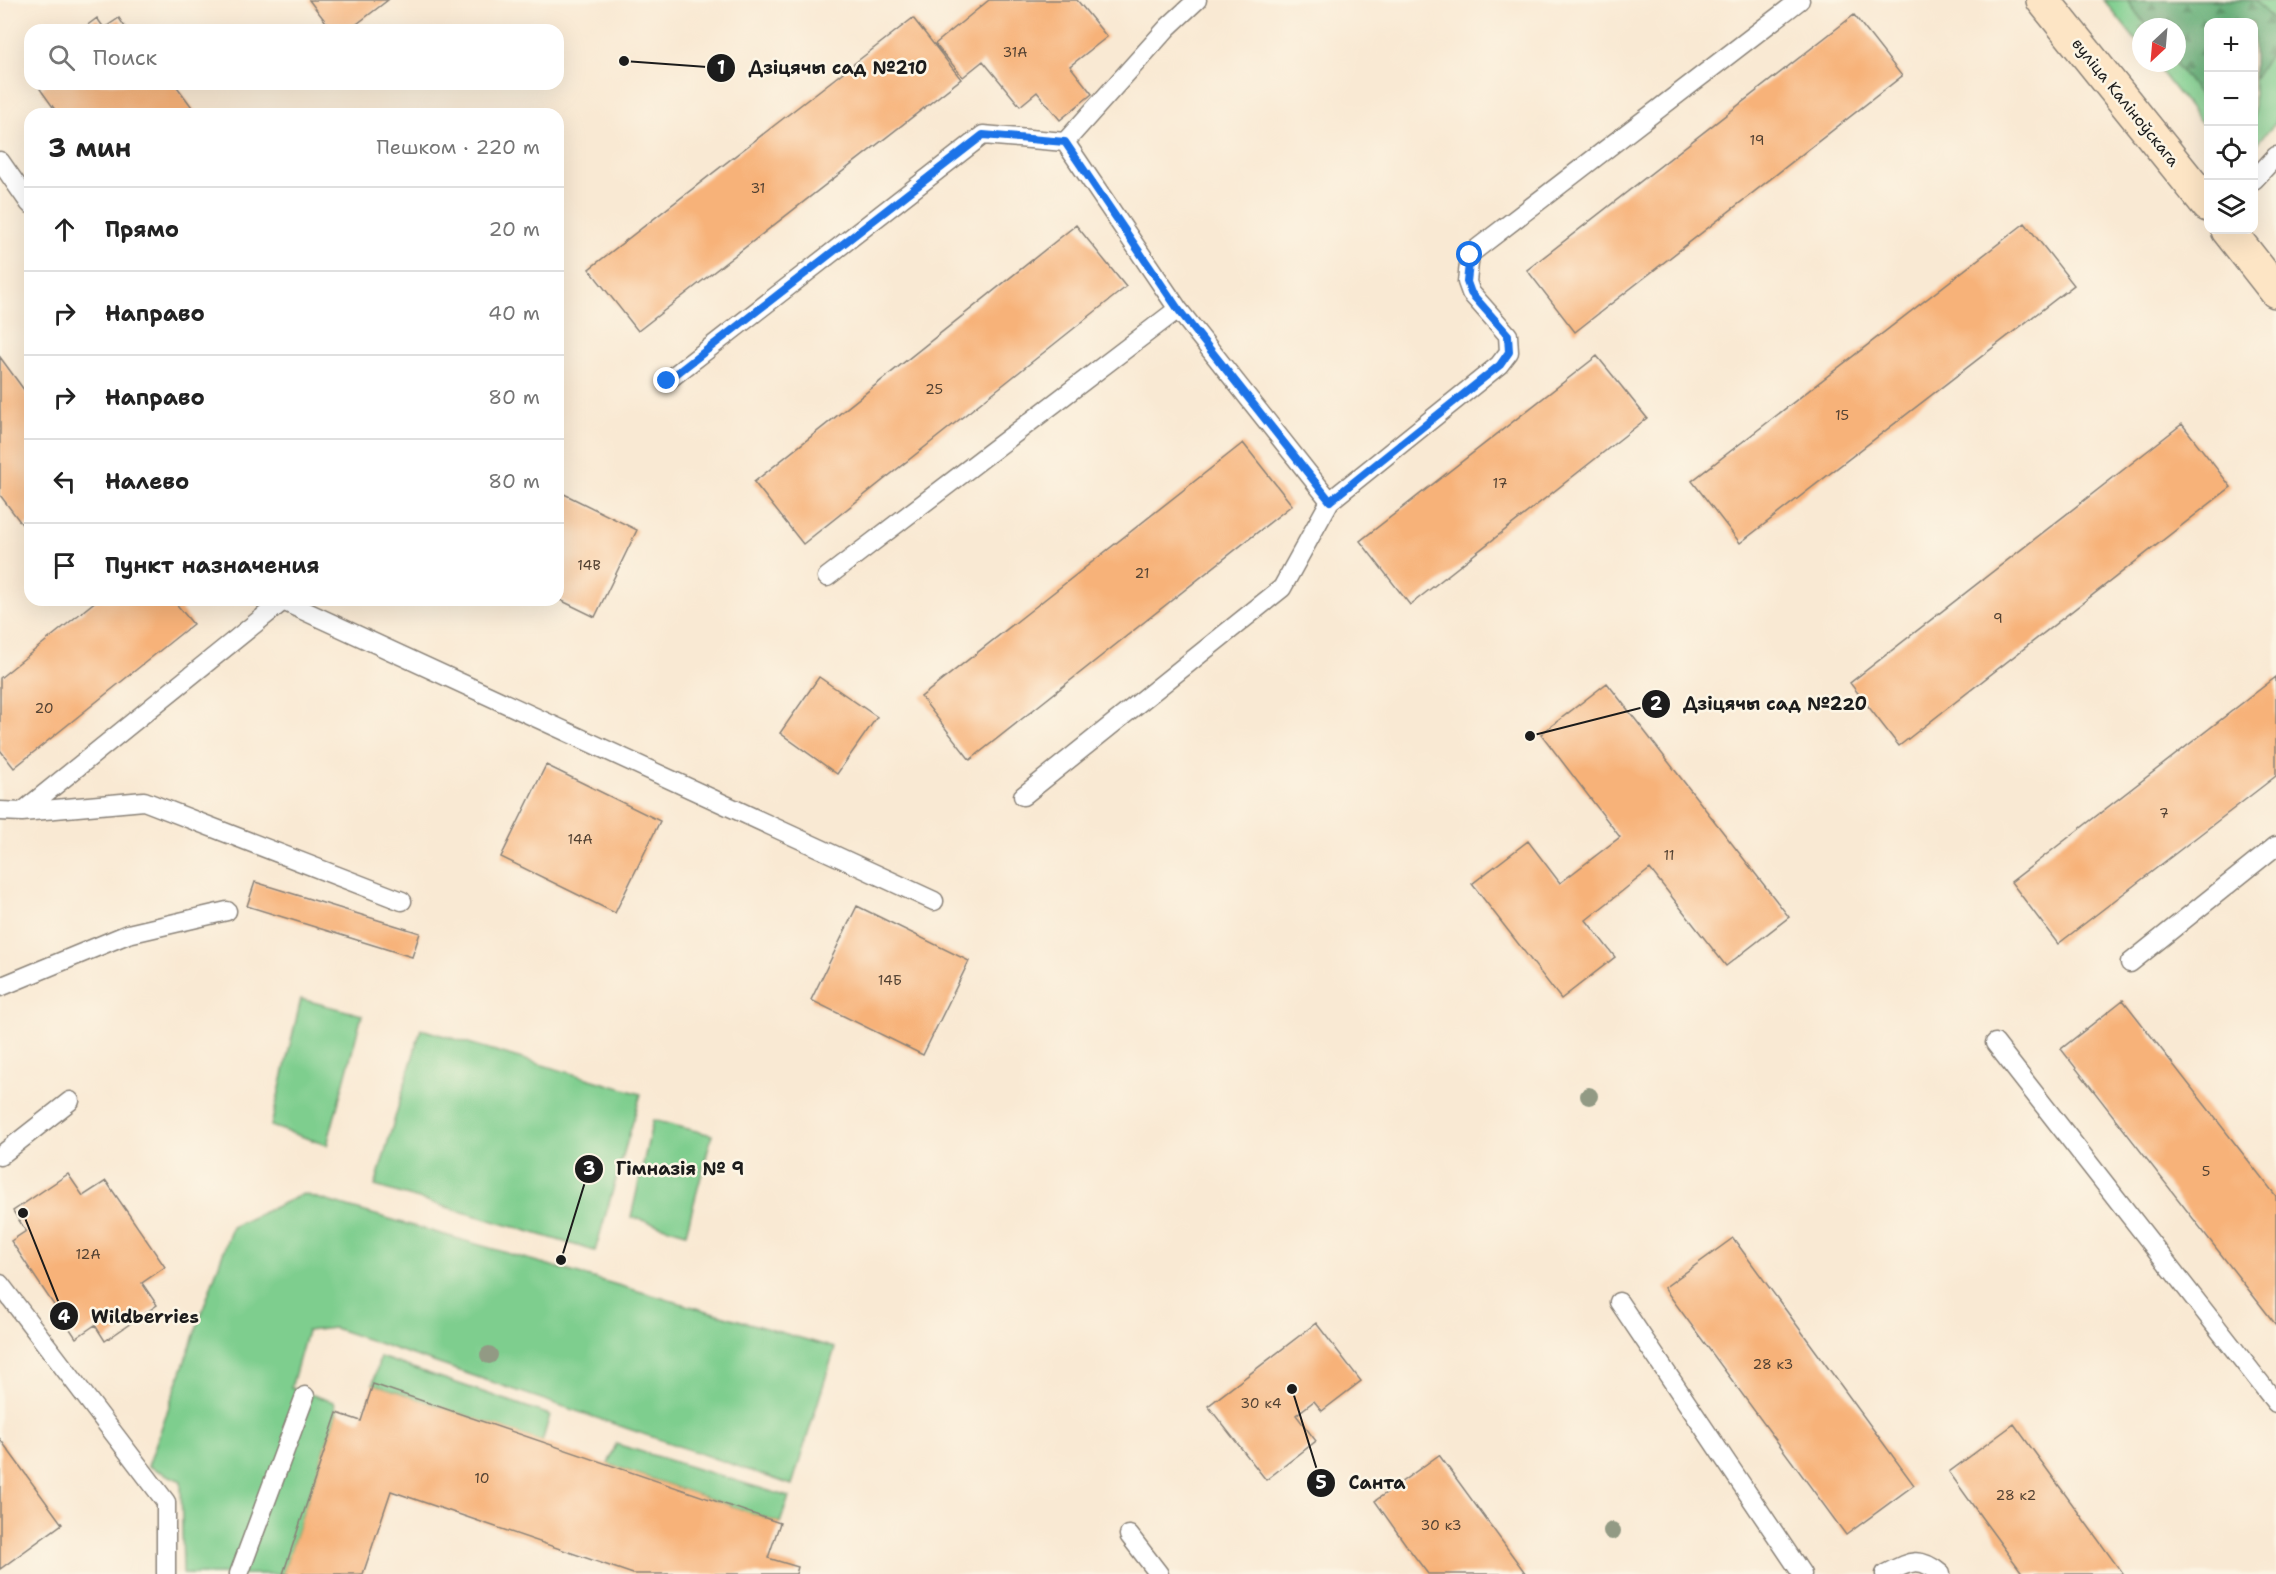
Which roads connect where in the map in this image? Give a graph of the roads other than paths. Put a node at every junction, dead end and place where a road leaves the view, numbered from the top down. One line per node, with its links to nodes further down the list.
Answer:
1 (1197, 0): 4 (lane)
2 (2043, 0): 9 (main road, вуліца Каліноўскага)
3 (1795, 2): 14 (lane)
4 (1065, 142): 12 (lane); 13 (lane)
5 (2276, 156): 7 (lane)
6 (0, 161): 8 (lane)
7 (2258, 175)
8 (24, 195)
9 (2204, 200)
10 (2231, 234): 11 (main road)
11 (2276, 291)
12 (1178, 309): 14 (lane); 15 (lane)
13 (667, 381)
14 (1330, 501): 18 (lane)
15 (827, 577)
16 (275, 606): 20 (lane)
17 (295, 606): 23 (lane)
18 (1023, 796)
19 (0, 811): 20 (lane)
20 (22, 812): 22 (lane)
21 (2276, 846): 25 (lane)
22 (402, 901)
23 (934, 901)
24 (227, 911): 26 (lane)
25 (2130, 963)
26 (0, 987)
27 (1995, 1043): 33 (lane)
28 (70, 1101): 29 (lane)
29 (0, 1156)
30 (0, 1284): 35 (lane)
31 (1619, 1302): 38 (lane)
32 (305, 1396): 36 (lane)
33 (2276, 1403)
34 (1129, 1535): 37 (lane)
35 (166, 1574)
36 (240, 1574)
37 (1159, 1574)
38 (1802, 1574)
39 (1885, 1574): 40 (lane)
40 (1941, 1574)

